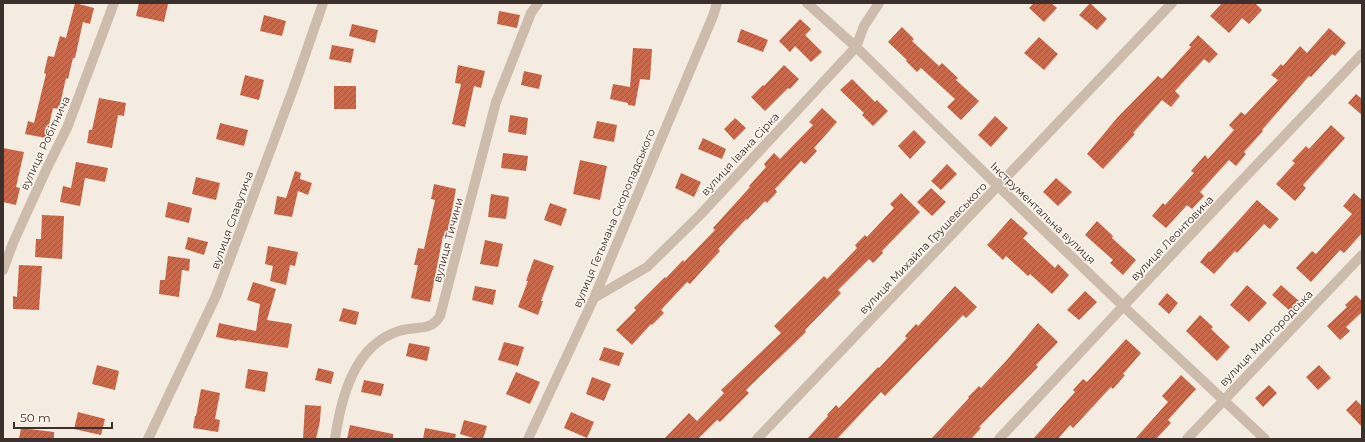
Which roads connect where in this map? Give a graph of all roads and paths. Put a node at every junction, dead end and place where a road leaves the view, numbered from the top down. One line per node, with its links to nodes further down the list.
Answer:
1 (114, 3): 12 (street, вулиця Робітнича)
2 (323, 3): 16 (street, вулиця Славутича)
3 (538, 3): 17 (street, вулиця Тичини)
4 (717, 3): 13 (street, вулиця Гетьмана Скоропадського)
5 (807, 3): 8 (street, Інструментальна вулиця)
6 (879, 3): 8 (street, вулиця Івана Сірка)
7 (1172, 3): 10 (street, вулиця Михайла Грушевського)
8 (856, 46): 10 (street, Інструментальна вулиця); 13 (street, вулиця Івана Сірка)
9 (1362, 54): 14 (street, вулиця Леонтовича)
10 (998, 186): 14 (street, Інструментальна вулиця); 19 (street, вулиця Михайла Грушевського)
11 (1362, 255): 15 (street, вулиця Миргородська)
12 (3, 270)
13 (594, 298): 18 (street, вулиця Гетьмана Скоропадського)
14 (1123, 306): 15 (street, Інструментальна вулиця); 20 (street, вулиця Леонтовича)
15 (1223, 400): 21 (street, вулиця Миргородська); 22 (street, Інструментальна вулиця)
16 (148, 439)
17 (335, 439)
18 (528, 439)
19 (757, 439)
20 (999, 439)
21 (1187, 439)
22 (1265, 439)

